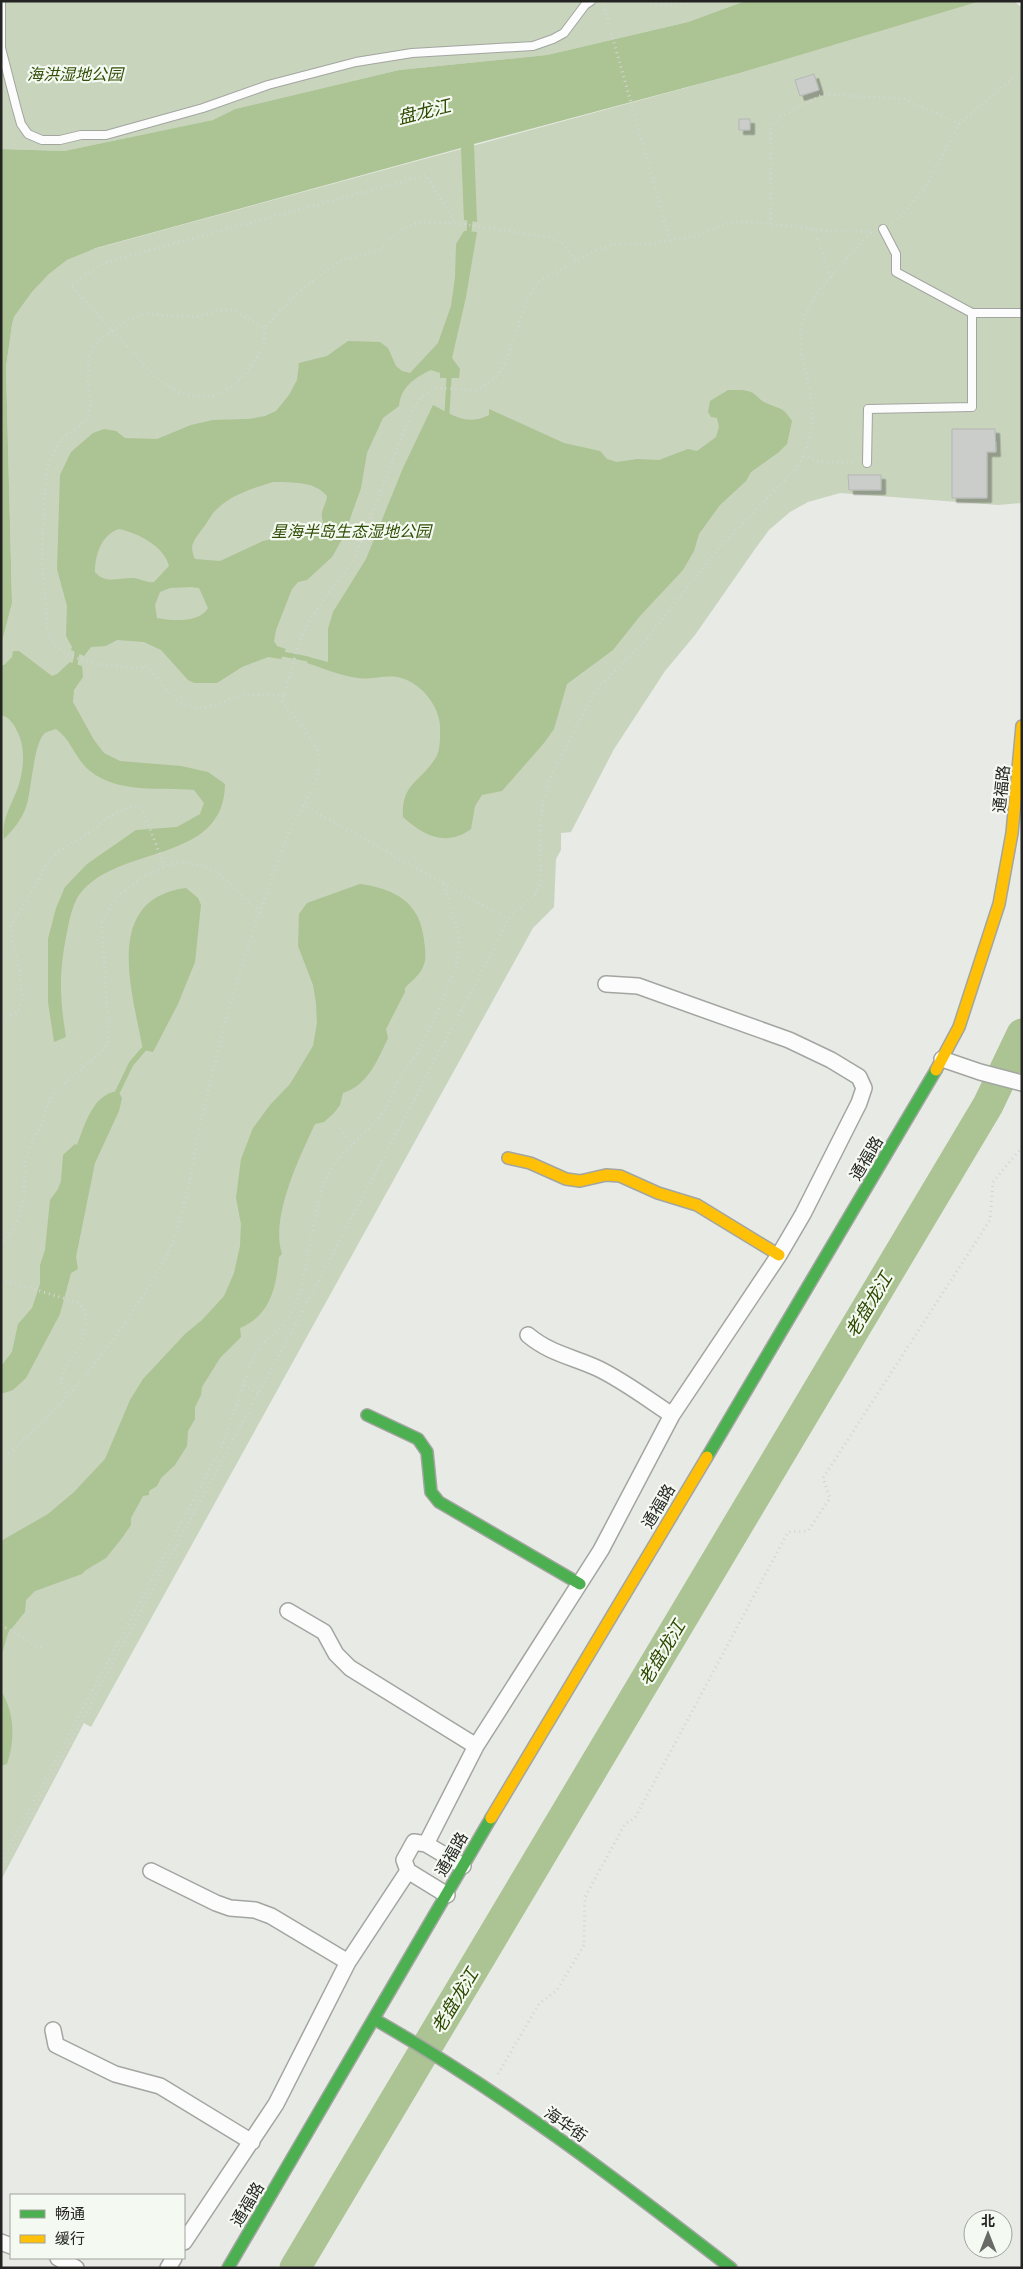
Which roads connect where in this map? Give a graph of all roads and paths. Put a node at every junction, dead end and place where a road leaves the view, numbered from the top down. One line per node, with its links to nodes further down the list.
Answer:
1 (1, 1): 2 (lane)
2 (591, 1)
3 (602, 1): 13 (path)
4 (641, 1): 5 (path)
5 (693, 1)
6 (1022, 76): 7 (path)
7 (959, 124): 9 (path); 10 (path)
8 (456, 224): 14 (path); 18 (path); 19 (path)
9 (771, 224): 11 (path); 13 (path)
10 (883, 228): 12 (path); 16 (lane)
11 (814, 229): 12 (path); 15 (path)
12 (873, 232): 15 (path)
13 (670, 240): 14 (path)
14 (576, 261): 22 (path)
15 (831, 278): 20 (path)
16 (972, 313): 17 (lane); 21 (lane)
17 (1022, 313)
18 (264, 328): 19 (path); 19 (path)
19 (113, 330): 22 (path)
20 (803, 456): 21 (path); 28 (path)
21 (868, 463)
22 (284, 695): 24 (path)
23 (1022, 726): 31 (street, 通福路)
24 (303, 805): 26 (path); 27 (path)
25 (165, 867): 27 (path); 30 (path); 37 (path)
26 (443, 883): 28 (path); 34 (path)
27 (260, 912): 45 (path)
28 (508, 919): 41 (path)
29 (606, 984): 38 (street)
30 (1, 1018)
31 (942, 1059): 32 (street); 58 (street, 通福路)
32 (1022, 1083)
33 (340, 1128): 34 (path)
34 (353, 1145): 40 (path)
35 (1022, 1147): 66 (path)
36 (508, 1158): 38 (street)
37 (1, 1246)
38 (780, 1255): 47 (street)
39 (1, 1279): 45 (path)
40 (292, 1311): 41 (path); 43 (path)
41 (300, 1316): 44 (path)
42 (528, 1336): 47 (street)
43 (244, 1385): 44 (path); 53 (path)
44 (258, 1393): 54 (path)
45 (68, 1394): 48 (path)
46 (367, 1415): 49 (street)
47 (672, 1415): 49 (street)
48 (1, 1460)
49 (580, 1584): 55 (street)
50 (288, 1611): 55 (street)
51 (1, 1625): 52 (path)
52 (45, 1650)
53 (79, 1714): 54 (path); 57 (path)
54 (84, 1717): 59 (path)
55 (476, 1746): 56 (street)
56 (426, 1844): 58 (street); 61 (street)
57 (1, 1863)
58 (463, 1866): 62 (street, 通福路)
59 (1, 1871)
60 (151, 1871): 63 (street)
61 (408, 1871): 62 (street); 63 (street)
62 (447, 1895): 64 (street, 通福路)
63 (348, 1962): 67 (street)
64 (374, 2019): 66 (street, 海华街); 71 (street, 通福路)
65 (53, 2030): 67 (street)
66 (488, 2089): 72 (street, 海华街)
67 (252, 2142): 68 (street)
68 (185, 2241)
69 (60, 2259): 70 (street)
70 (76, 2268)
71 (228, 2268)
72 (732, 2268)

